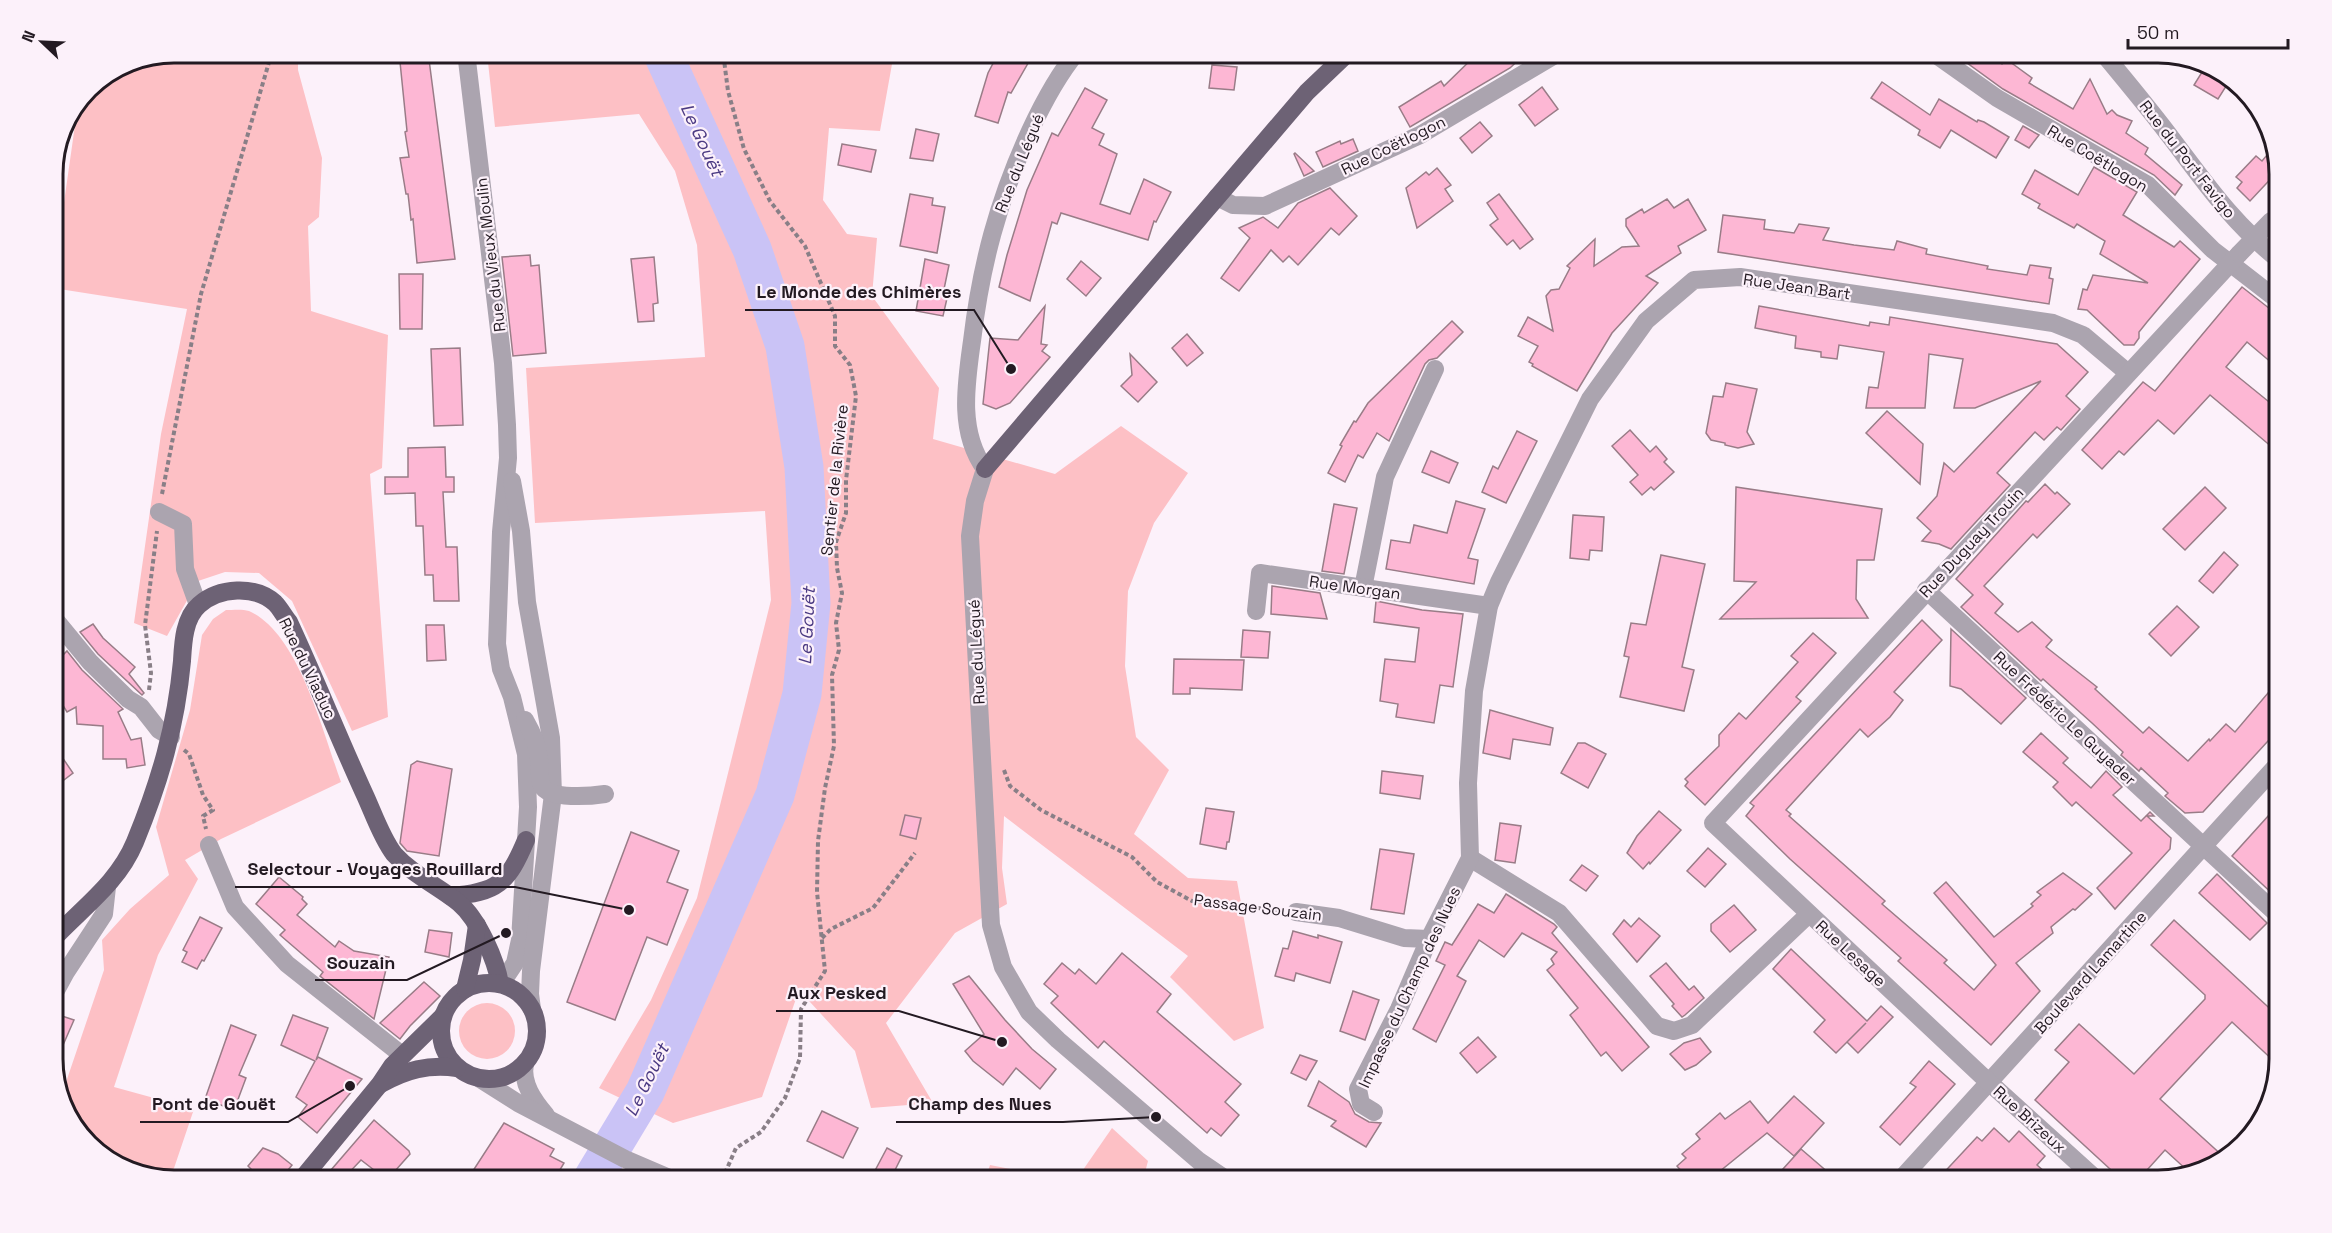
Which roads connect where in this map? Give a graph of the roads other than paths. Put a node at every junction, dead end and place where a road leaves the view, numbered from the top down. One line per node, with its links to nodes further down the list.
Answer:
1 (467, 63): 14 (street, Rue du Vieux Moulin)
2 (1069, 63): 15 (street, Rue du Légué)
3 (1337, 63): 7 (main road)
4 (1541, 63): 7 (street, Rue Coëtlogon)
5 (1948, 63): 10 (street, Rue Coëtlogon)
6 (2111, 63): 9 (street, Rue du Port Favigo)
7 (1217, 197): 15 (main road)
8 (2269, 223): 10 (street, Rue Duguay Trouin, bridge)
9 (2269, 251)
10 (2235, 259): 11 (street, Rue Coëtlogon); 13 (street, Rue Duguay Trouin)
11 (2269, 291)
12 (1435, 369): 17 (street)
13 (2128, 373): 18 (street, Rue Duguay Trouin); 20 (street, Rue Jean Bart)
14 (508, 458): 23 (street, Rue du Vieux Moulin); 26 (street, Rue du Vieux Moulin)
15 (985, 469): 56 (street, Rue du Légué)
16 (159, 512): 19 (street)
17 (1363, 588): 20 (street, Rue Morgan); 21 (street, Rue Morgan)
18 (1926, 590): 28 (street, Rue Duguay Trouin); 31 (street, Rue Frédéric Le Guyader)
19 (198, 605): 24 (main road); 34 (main road, Rue du Viaduc)
20 (1489, 606): 32 (street, Rue Jean Bart)
21 (1256, 611)
22 (63, 629): 24 (street)
23 (512, 697): 26 (street, Rue du Vieux Moulin); 29 (street, Rue du Vieux Moulin)
24 (171, 737): 33 (main road)
25 (2269, 774): 31 (street, Boulevard Lamartine)
26 (553, 794): 27 (street); 44 (street, Rue du Vieux Moulin)
27 (605, 794)
28 (1713, 823): 37 (street, Rue Lesage)
29 (526, 840): 34 (main road); 42 (street, Rue du Vieux Moulin)
30 (209, 845): 46 (street)
31 (2203, 846): 35 (street, Rue Frédéric Le Guyader); 50 (street, Boulevard Lamartine)
32 (1470, 858): 37 (street); 40 (street, Impasse du Champ des Nues)
33 (107, 887): 39 (main road); 41 (street)
34 (450, 896): 38 (main road, Rue du Viaduc)
35 (2269, 907)
36 (1296, 912): 40 (street, Passage Souzain)
37 (1809, 914): 50 (street, Rue Lesage)
38 (477, 925): 42 (main road, Rue du Viaduc); 43 (main road)
39 (63, 929)
40 (1429, 939): 52 (street, Impasse du Champ des Nues)
41 (63, 978)
42 (500, 984): 43 (main road); 44 (main road)
43 (465, 989): 45 (main road)
44 (532, 1009): 47 (main road)
45 (443, 1016): 46 (main road); 48 (main road)
46 (402, 1055): 51 (main road)
47 (525, 1064): 49 (main road); 53 (street)
48 (457, 1068): 49 (main road); 51 (main road)
49 (480, 1079): 53 (street)
50 (1989, 1082): 57 (street, Boulevard Lamartine); 58 (street, Rue Brizeux)
51 (380, 1084): 54 (main road)
52 (1374, 1112)
53 (547, 1116): 55 (street)
54 (309, 1170)
55 (651, 1170)
56 (1212, 1170)
57 (1909, 1170)
58 (2086, 1170)

